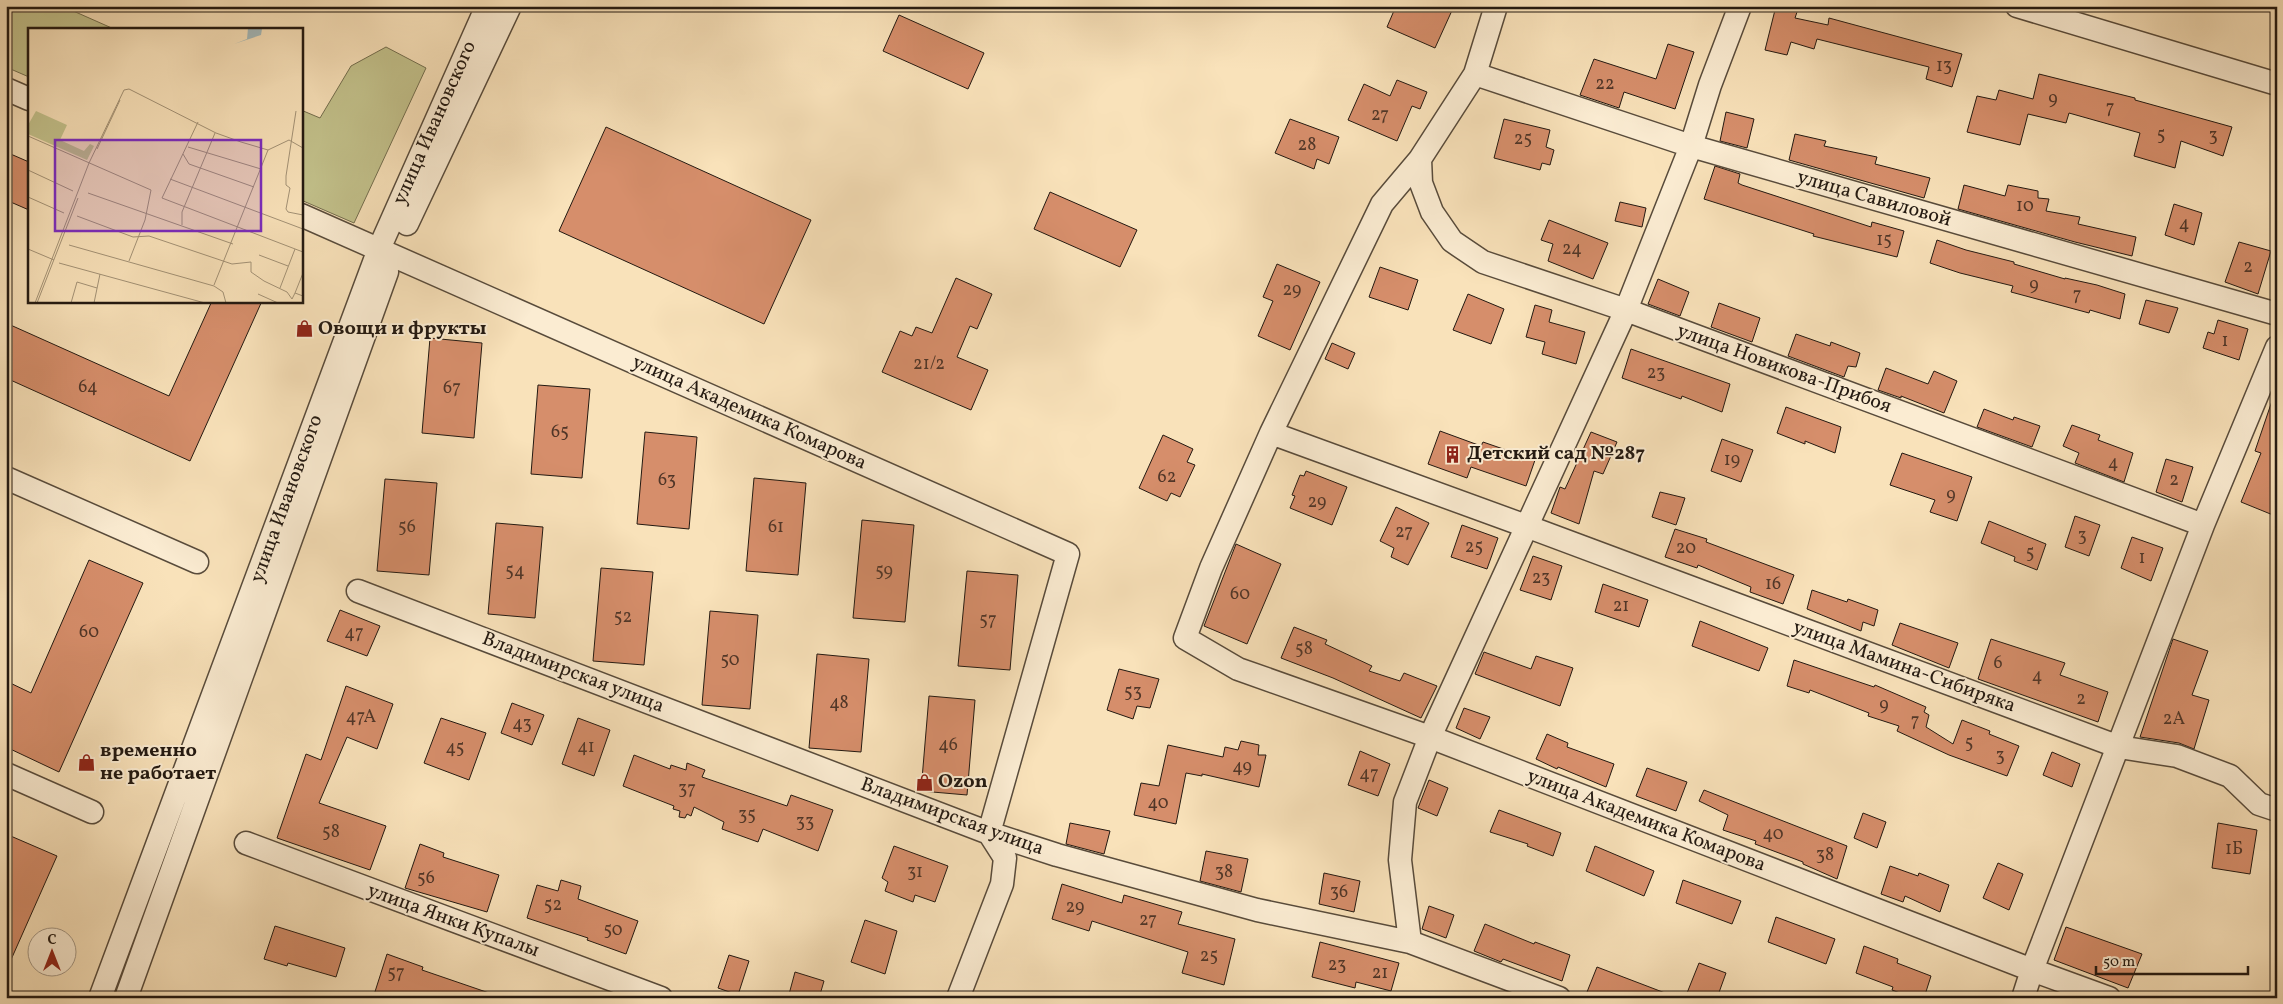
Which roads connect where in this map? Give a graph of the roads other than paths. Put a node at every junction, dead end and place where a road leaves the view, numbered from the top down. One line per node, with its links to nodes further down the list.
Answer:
1 (487, 6): 13 (street, улица Ивановского)
2 (510, 6): 13 (street, улица Ивановского)
3 (1496, 6): 6 (street)
4 (1740, 6): 10 (street)
5 (2017, 6): 7 (street)
6 (1475, 74): 10 (street, улица Савиловой); 11 (street)
7 (2277, 84)
8 (6, 89): 9 (street)
9 (28, 99)
10 (1691, 146): 14 (street); 15 (street, улица Савиловой)
11 (1420, 159): 14 (street, улица Новикова-Прибоя); 17 (street)
12 (302, 216): 13 (street, улица Академика Комарова)
13 (386, 252): 28 (street, улица Академика Комарова); 32 (street, улица Ивановского); 33 (street, улица Ивановского)
14 (1626, 310): 19 (street, улица Новикова-Прибоя); 20 (street)
15 (2277, 314)
16 (2277, 347): 19 (street)
17 (1271, 433): 20 (street, улица Мамина-Сибиряка); 23 (street, улица Академика Комарова)
18 (6, 478): 21 (street)
19 (2203, 525): 24 (street)
20 (1526, 526): 23 (street); 24 (street, улица Мамина-Сибиряка)
21 (197, 562)
22 (358, 591): 28 (street, Владимирская улица)
23 (1430, 737): 30 (street); 31 (street, улица Академика Комарова)
24 (2119, 746): 26 (street, улица Мамина-Сибиряка); 31 (street)
25 (6, 774): 27 (street)
26 (2277, 810)
27 (92, 812)
28 (989, 833): 30 (street, Владимирская улица); 35 (street)
29 (246, 843): 34 (street, улица Янки Купалы)
30 (1410, 942): 36 (street, Владимирская улица)
31 (2032, 970): 37 (street); 38 (street, улица Академика Комарова)
32 (100, 998)
33 (126, 998)
34 (661, 998)
35 (958, 998)
36 (1559, 998)
37 (2023, 998)
38 (2109, 998)

